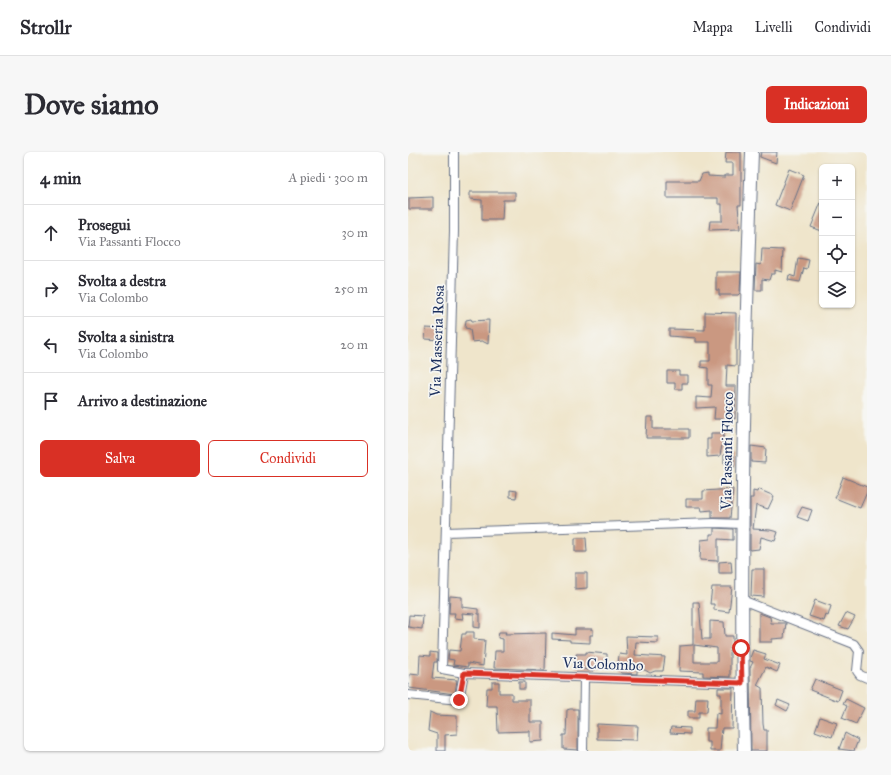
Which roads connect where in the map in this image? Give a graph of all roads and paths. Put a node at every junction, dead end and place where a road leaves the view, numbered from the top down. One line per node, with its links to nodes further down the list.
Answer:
1 (454, 152): 4 (street, Via Masseria Rosa)
2 (752, 152): 3 (main road, Via Passanti Flocco)
3 (742, 524): 4 (street); 5 (main road, Via Passanti Flocco)
4 (446, 532): 6 (street, Via Masseria Rosa)
5 (742, 600): 9 (street); 10 (main road, Via Passanti Flocco)
6 (444, 619): 7 (street, Via Colombo)
7 (464, 673): 8 (street, Via Colombo); 11 (street)
8 (584, 678): 10 (street, Via Colombo); 12 (street)
9 (867, 678)
10 (742, 683): 13 (main road, Via Passanti Flocco)
11 (408, 695)
12 (583, 751)
13 (744, 751)

